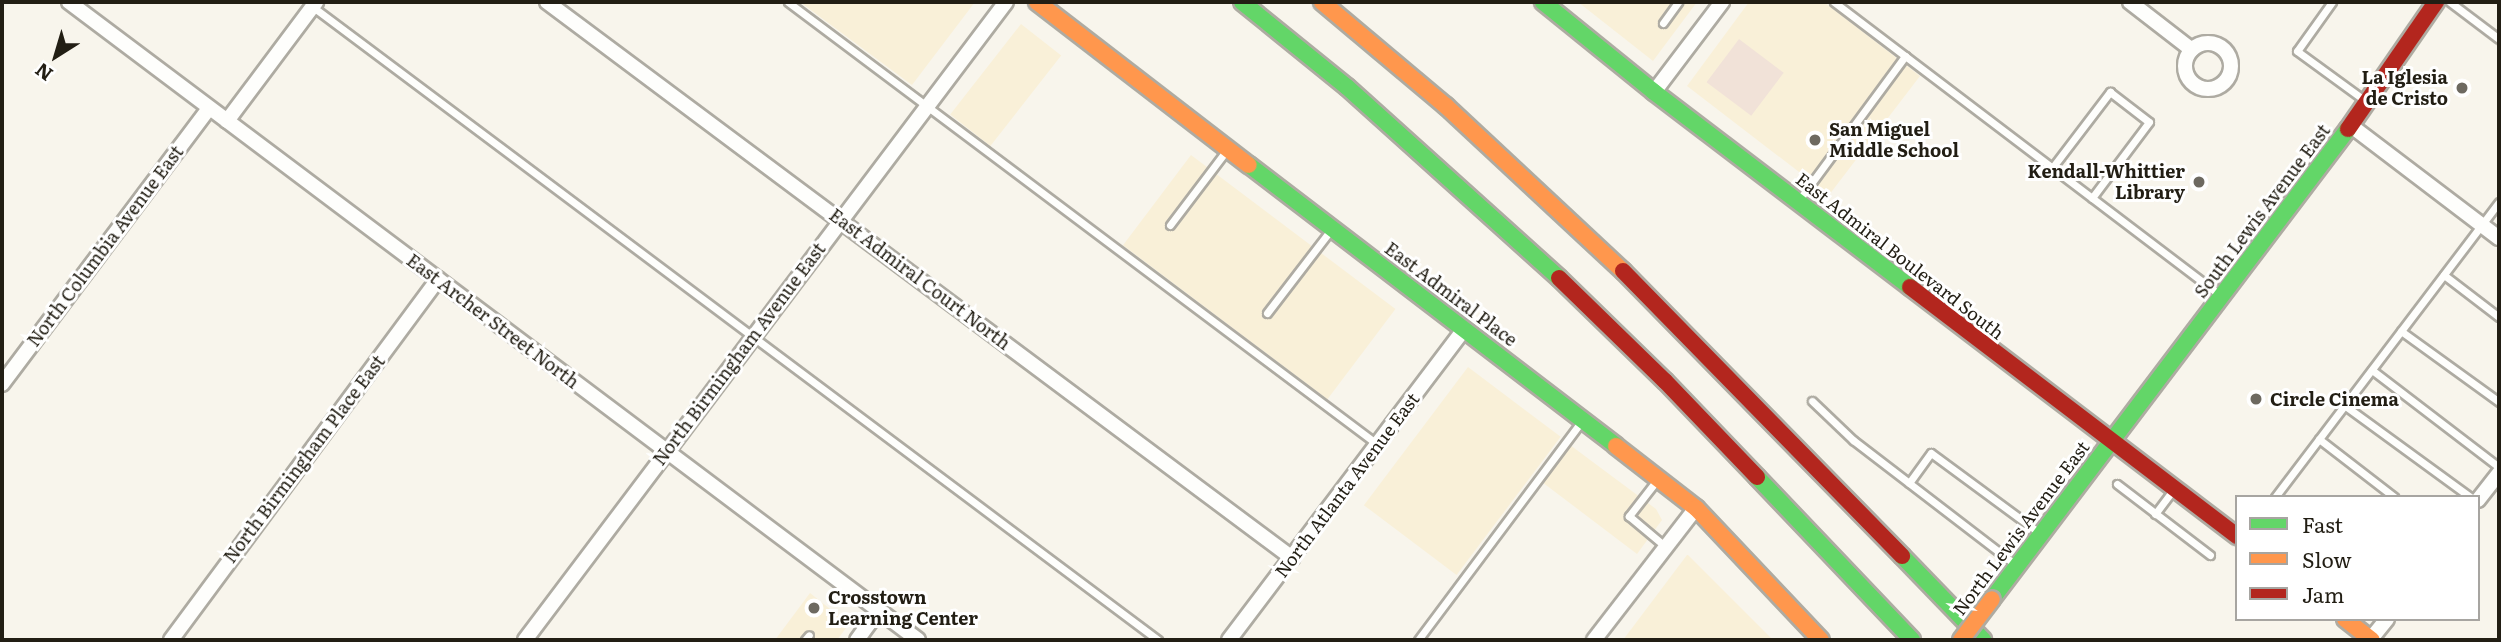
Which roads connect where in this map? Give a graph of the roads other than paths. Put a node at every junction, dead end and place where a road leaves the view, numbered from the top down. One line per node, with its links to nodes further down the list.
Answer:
1 (69, 2): 23 (street, East Archer Street North)
2 (547, 2): 32 (street, East Admiral Court North)
3 (788, 2): 24 (lane)
4 (1006, 2): 24 (street, North Birmingham Avenue East)
5 (1037, 2): 27 (main road, East Admiral Place)
6 (1242, 2): 84 (main road)
7 (1322, 2): 86 (main road)
8 (1543, 2): 21 (main road, East Admiral Boulevard South)
9 (1678, 2): 17 (lane)
10 (1722, 2): 21 (street)
11 (1834, 2): 20 (lane)
12 (2130, 2): 19 (street)
13 (2332, 2): 22 (lane)
14 (2436, 2): 22 (main road, South Lewis Avenue East)
15 (2450, 2): 18 (lane)
16 (314, 4): 25 (street); 44 (lane)
17 (1663, 23)
18 (2499, 39)
19 (2192, 50)
20 (1905, 55): 28 (lane); 30 (lane)
21 (1654, 92): 30 (main road, East Admiral Boulevard South)
22 (2368, 103): 26 (main road, South Lewis Avenue East)
23 (209, 107): 25 (street, East Archer Street North); 46 (street, North Columbia Avenue East)
24 (927, 107): 32 (street, North Birmingham Avenue East); 53 (lane)
25 (227, 121): 38 (street, East Archer Street North)
26 (2350, 125): 34 (street); 39 (main road, South Lewis Avenue East)
27 (1228, 148): 33 (lane); 35 (main road, East Admiral Place)
28 (2052, 168): 29 (lane); 29 (lane)
29 (2092, 198): 39 (lane)
30 (1799, 201): 52 (main road, East Admiral Boulevard South)
31 (2499, 202): 34 (lane)
32 (840, 220): 44 (street, North Birmingham Avenue East); 70 (street, East Admiral Court North)
33 (1170, 225)
34 (2482, 225): 36 (street); 37 (lane)
35 (1332, 228): 40 (lane); 42 (main road, East Admiral Place)
36 (2499, 239)
37 (2444, 275): 41 (lane); 43 (lane)
38 (438, 279): 54 (street, East Archer Street North); 75 (street, North Birmingham Place East)
39 (2221, 297): 52 (main road, South Lewis Avenue East)
40 (1267, 313)
41 (2499, 317)
42 (1464, 329): 50 (main road, East Admiral Place); 53 (street, North Atlanta Avenue East)
43 (2402, 331): 45 (lane); 48 (lane)
44 (753, 335): 54 (street, North Birmingham Avenue East); 79 (lane)
45 (2372, 370): 49 (lane); 55 (lane)
46 (2, 384)
47 (1812, 401): 57 (lane)
48 (2499, 402)
49 (2344, 405): 51 (lane); 62 (lane)
50 (1583, 419): 56 (main road, East Admiral Place); 81 (lane)
51 (2319, 439): 60 (lane); 61 (lane)
52 (2113, 440): 59 (main road, East Admiral Boulevard South); 66 (main road, North Lewis Avenue East)
53 (1377, 444): 70 (street, North Atlanta Avenue East)
54 (665, 452): 72 (street, East Archer Street North); 76 (street, North Birmingham Avenue East)
55 (2499, 470): 63 (street)
56 (1659, 478): 64 (main road, East Admiral Place); 68 (lane)
57 (1909, 482): 66 (lane); 71 (lane)
58 (2117, 484): 65 (lane)
59 (2175, 488): 65 (lane); 67 (main road, East Admiral Boulevard South)
60 (2277, 495)
61 (2391, 495)
62 (2467, 495)
63 (2480, 497)
64 (1696, 508): 68 (street); 83 (main road, East Admiral Place)
65 (2155, 514): 69 (lane)
66 (2041, 534): 71 (main road, North Lewis Avenue East)
67 (2235, 534)
68 (1666, 547): 82 (street)
69 (2210, 555)
70 (1292, 558): 80 (street, North Atlanta Avenue East)
71 (2017, 566): 85 (main road, North Lewis Avenue East, bridge)
72 (879, 610): 77 (street); 78 (street, East Archer Street North)
73 (2347, 621): 87 (main road)
74 (2385, 621): 87 (street)
75 (171, 640)
76 (526, 640)
77 (857, 640)
78 (918, 640)
79 (1158, 640)
80 (1229, 640)
81 (1418, 640)
82 (1594, 640)
83 (1821, 640)
84 (1912, 640)
85 (1961, 640)
86 (1983, 640)
87 (2371, 640)

